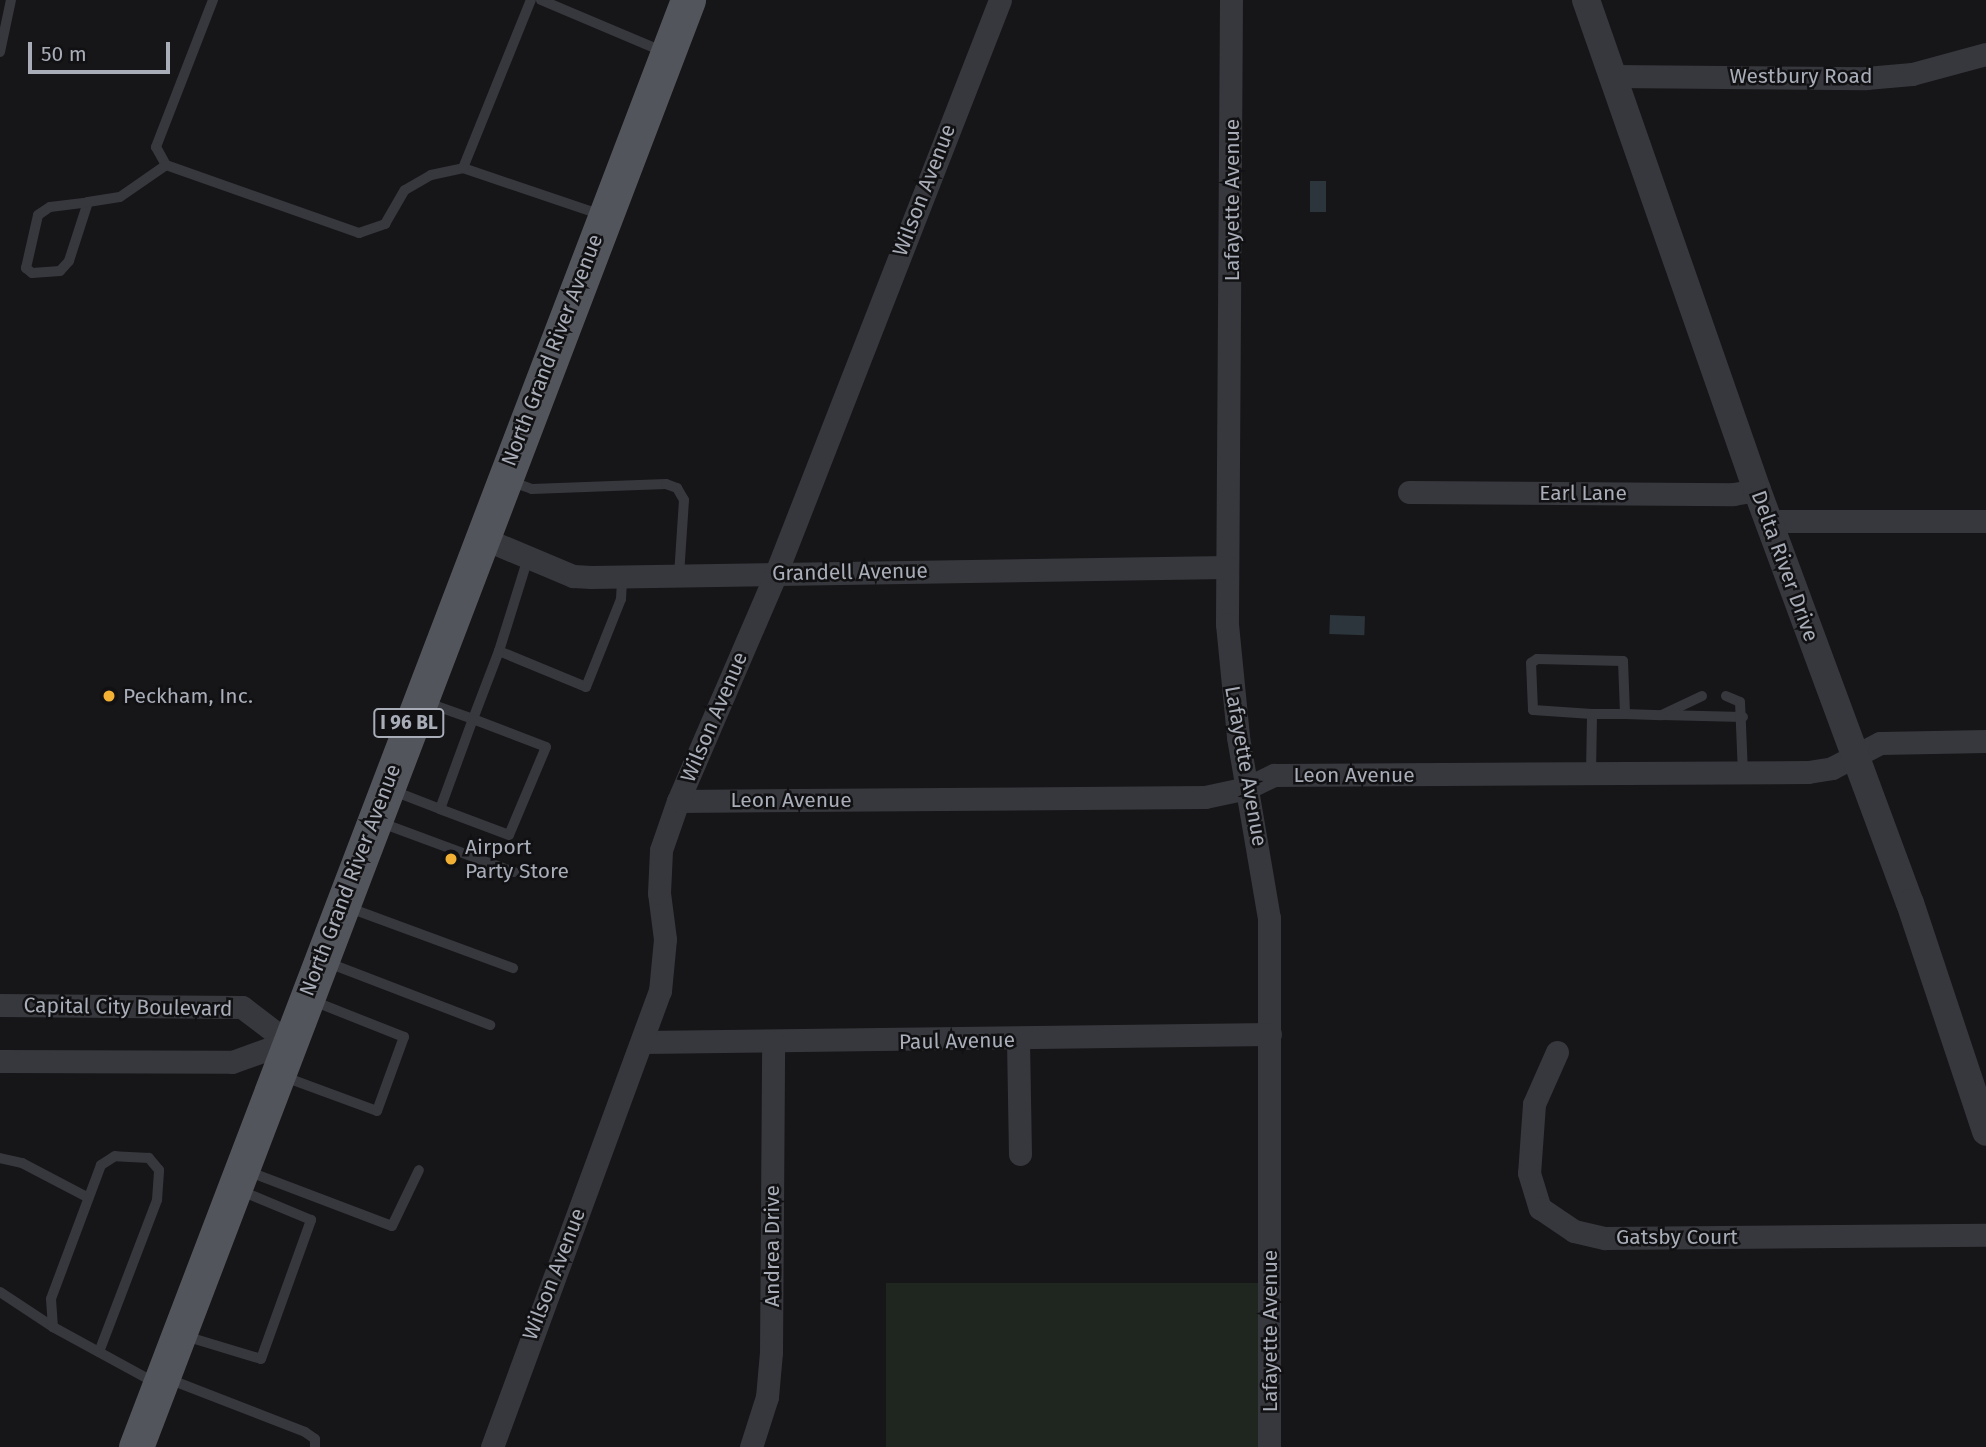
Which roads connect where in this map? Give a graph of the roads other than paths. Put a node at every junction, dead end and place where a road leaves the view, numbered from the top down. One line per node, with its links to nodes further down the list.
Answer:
1 (11, 0): 9 (lane)
2 (213, 0): 13 (lane)
3 (531, 0): 14 (lane)
4 (541, 0): 10 (lane)
5 (688, 0): 10 (main road, North Grand River Avenue / I 96 BL)
6 (1000, 0): 25 (street, Wilson Avenue)
7 (1231, 0): 24 (street, Lafayette Avenue)
8 (1586, 0): 12 (street, Delta River Drive)
9 (0, 52)
10 (667, 53): 16 (main road, North Grand River Avenue / I 96 BL)
11 (1986, 54): 12 (street, Westbury Road)
12 (1613, 76): 18 (street, Delta River Drive)
13 (166, 165): 14 (lane); 15 (lane)
14 (463, 168): 16 (lane)
15 (88, 202): 15 (lane)
16 (604, 216): 17 (main road, North Grand River Avenue / I 96 BL)
17 (503, 479): 22 (main road, North Grand River Avenue / I 96 BL); 26 (lane)
18 (1757, 490): 19 (street, Earl Lane); 20 (street, Delta River Drive)
19 (1409, 492)
20 (1769, 521): 21 (street); 38 (street, Delta River Drive)
21 (1986, 521)
22 (480, 537): 23 (street, Grandell Avenue); 31 (main road, North Grand River Avenue / I 96 BL)
23 (528, 558): 27 (street, Grandell Avenue); 28 (lane)
24 (1227, 567): 25 (street, Grandell Avenue); 41 (street, Lafayette Avenue)
25 (776, 573): 26 (street, Grandell Avenue); 42 (street, Wilson Avenue)
26 (679, 575): 27 (street, Grandell Avenue)
27 (622, 577): 28 (lane)
28 (499, 651): 36 (lane)
29 (1702, 696): 34 (lane)
30 (1726, 696): 35 (lane)
31 (418, 700): 36 (lane); 43 (main road, North Grand River Avenue / I 96 BL)
32 (1591, 714): 33 (lane); 33 (lane); 40 (lane)
33 (1625, 715): 34 (lane)
34 (1662, 715): 35 (lane)
35 (1743, 717): 39 (lane)
36 (473, 719): 44 (lane); 44 (lane)
37 (1986, 741): 38 (street, Leon Avenue)
38 (1855, 755): 39 (street, Leon Avenue); 59 (street, Delta River Drive)
39 (1742, 773): 40 (street, Leon Avenue)
40 (1591, 774): 41 (street, Leon Avenue)
41 (1247, 788): 42 (street, Leon Avenue); 52 (street, Lafayette Avenue)
42 (678, 800): 54 (street, Wilson Avenue)
43 (379, 804): 44 (lane); 45 (lane); 46 (main road, North Grand River Avenue / I 96 BL)
44 (440, 809)
45 (514, 872)
46 (341, 905): 47 (main road, North Grand River Avenue / I 96 BL); 48 (lane)
47 (320, 959): 49 (main road, North Grand River Avenue / I 96 BL); 51 (lane)
48 (513, 968)
49 (305, 999): 57 (main road, North Grand River Avenue / I 96 BL); 57 (lane)
50 (0, 1005): 57 (street, Capital City Boulevard)
51 (490, 1025)
52 (1270, 1034): 53 (street, Paul Avenue); 75 (street, Lafayette Avenue)
53 (1017, 1040): 55 (street, Paul Avenue); 60 (street)
54 (643, 1042): 55 (street, Paul Avenue); 73 (street, Wilson Avenue)
55 (774, 1042): 74 (street, Andrea Drive)
56 (1557, 1052): 65 (street, Gatsby Court)
57 (282, 1058): 58 (street); 63 (main road, North Grand River Avenue / I 96 BL)
58 (0, 1061)
59 (1986, 1132)
60 (1020, 1154)
61 (0, 1158): 64 (lane)
62 (419, 1170): 63 (lane)
63 (237, 1178): 68 (main road, North Grand River Avenue / I 96 BL); 68 (lane)
64 (87, 1197): 67 (lane); 69 (lane)
65 (1986, 1235)
66 (0, 1292): 67 (lane)
67 (53, 1327): 69 (lane)
68 (179, 1333): 70 (main road, North Grand River Avenue / I 96 BL)
69 (99, 1352): 70 (lane)
70 (161, 1381): 71 (main road, North Grand River Avenue / I 96 BL); 72 (lane)
71 (136, 1447)
72 (315, 1447)
73 (492, 1447)
74 (751, 1447)
75 (1269, 1447)

